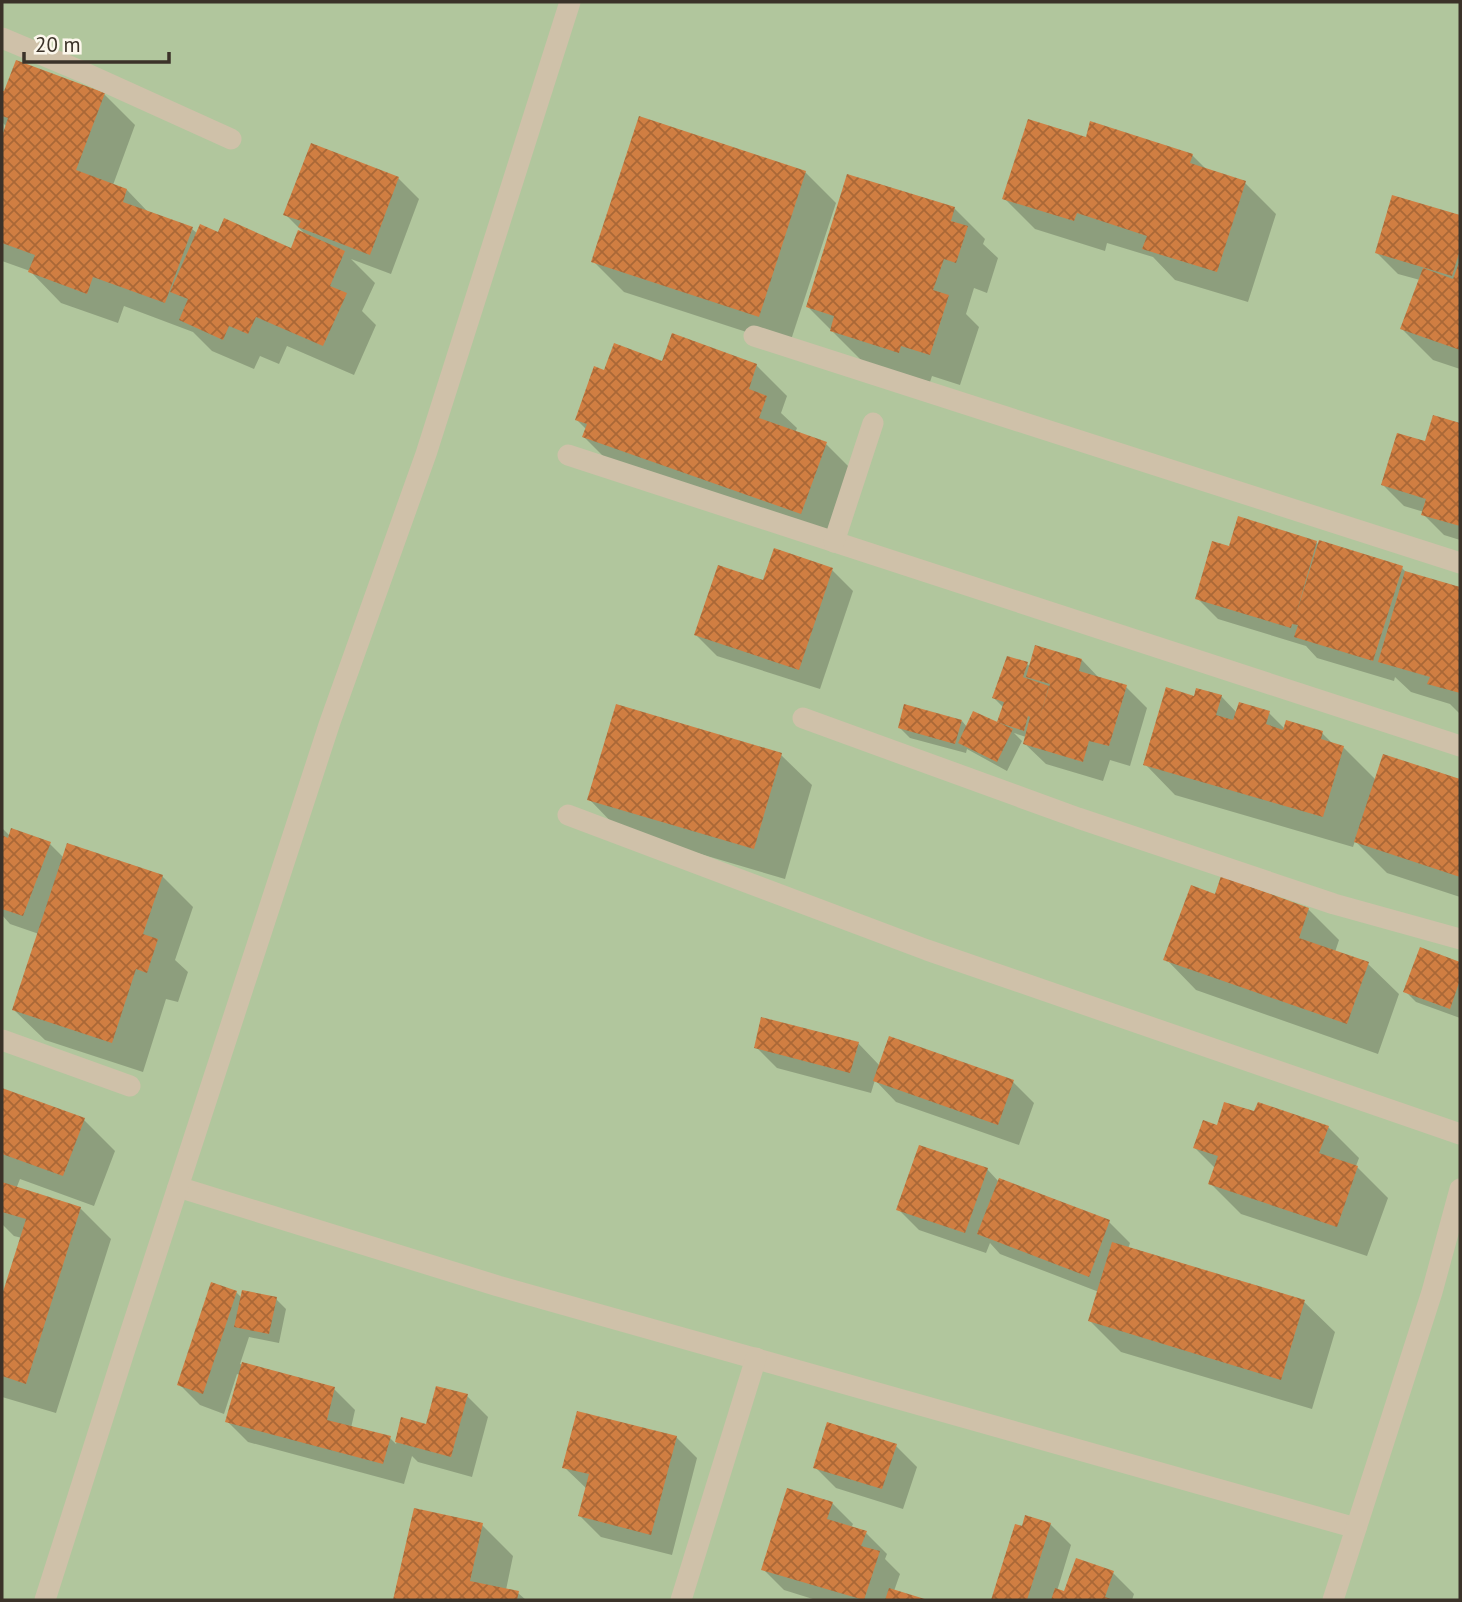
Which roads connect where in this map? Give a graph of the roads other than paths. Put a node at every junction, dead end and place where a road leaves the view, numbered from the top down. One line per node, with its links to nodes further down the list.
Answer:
1 (570, 2): 16 (street)
2 (2, 38): 3 (street)
3 (231, 139)
4 (754, 336): 8 (street)
5 (873, 423): 7 (street)
6 (568, 455): 7 (street)
7 (834, 542): 10 (street)
8 (1460, 563)
9 (803, 718): 12 (street)
10 (1460, 746)
11 (568, 815): 15 (street)
12 (1460, 940)
13 (2, 1040): 14 (street)
14 (130, 1086)
15 (1460, 1134)
16 (178, 1187): 18 (street); 20 (street)
17 (1460, 1189): 19 (street)
18 (756, 1358): 19 (street); 21 (street)
19 (1356, 1528): 22 (street)
20 (45, 1600)
21 (681, 1600)
22 (1333, 1600)

